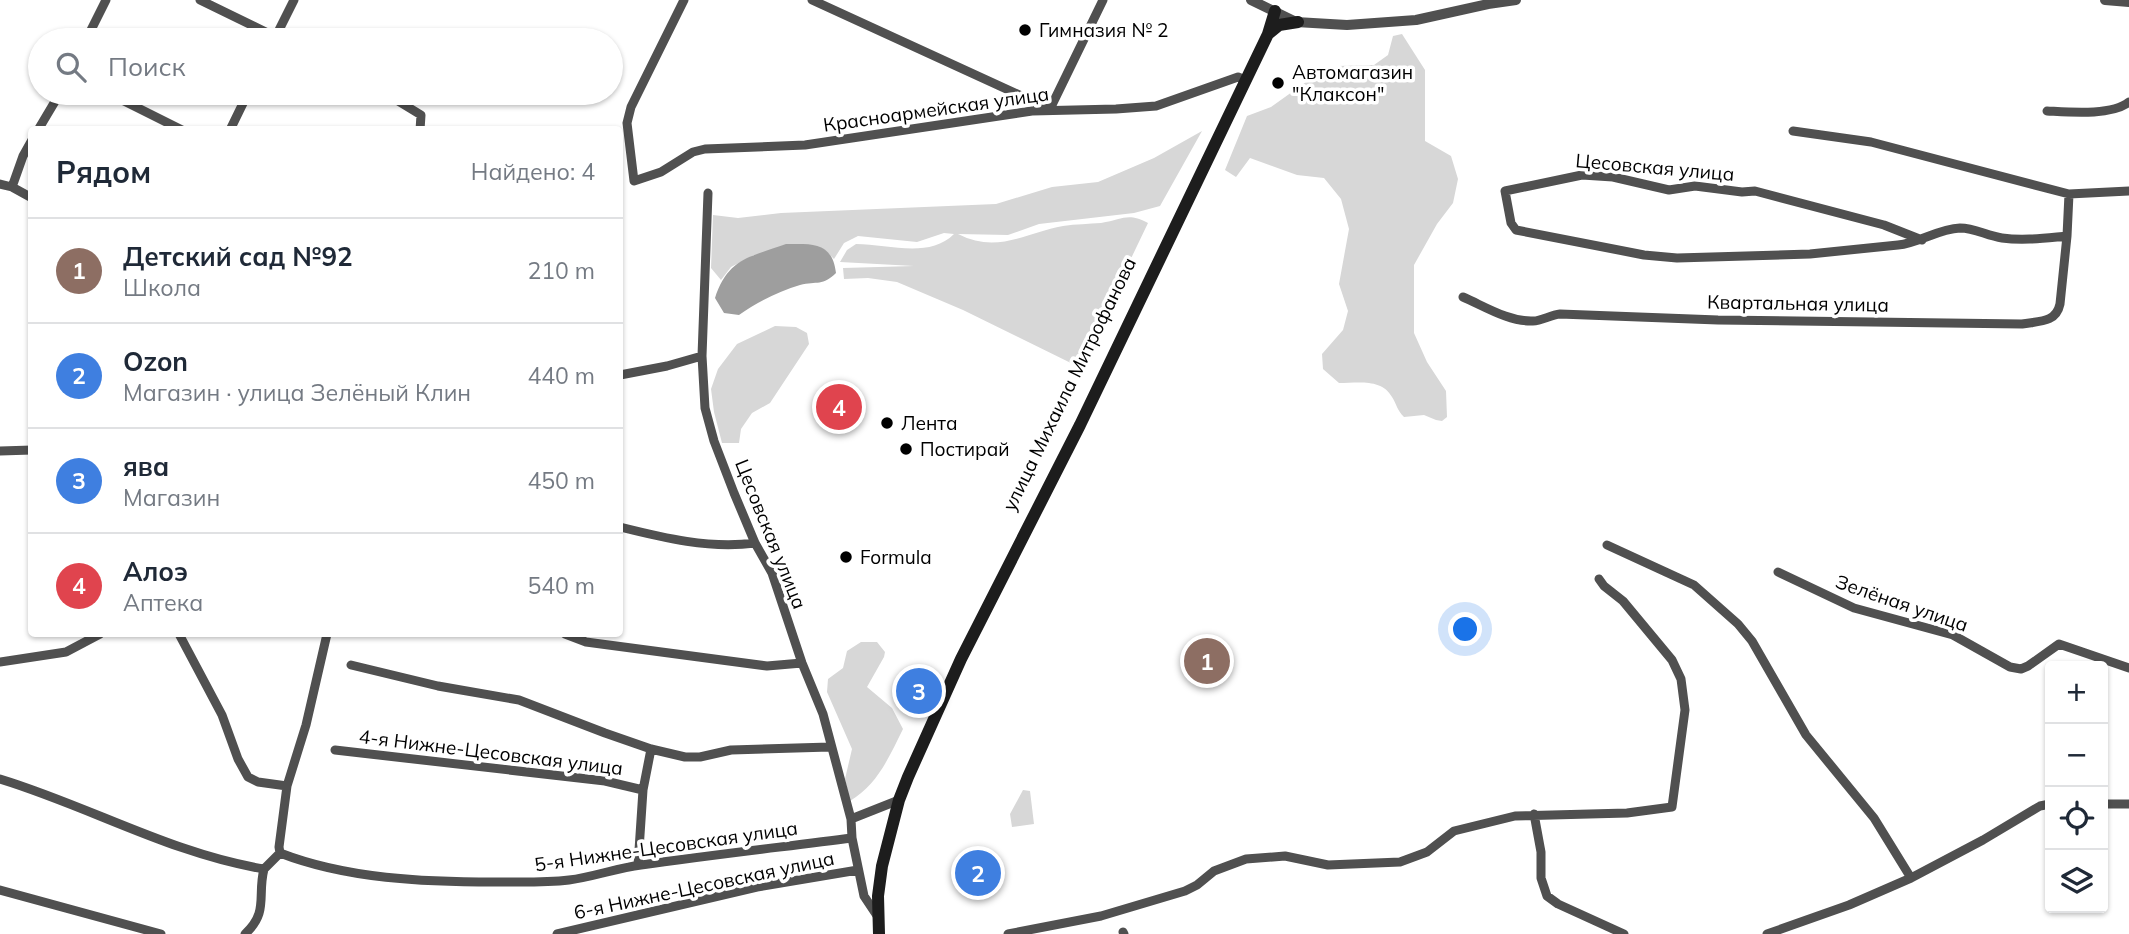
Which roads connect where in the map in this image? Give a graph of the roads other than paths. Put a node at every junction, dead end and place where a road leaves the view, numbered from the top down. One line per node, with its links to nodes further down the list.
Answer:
1 (106, 0): 13 (street)
2 (200, 0): 14 (street)
3 (294, 0): 15 (street)
4 (684, 0): 23 (street, Красноармейская улица)
5 (812, 0): 23 (street)
6 (1103, 0): 23 (street)
7 (1251, 0): 11 (street)
8 (1516, 0): 12 (street)
9 (2105, 0): 10 (street)
10 (2129, 2)
11 (1278, 6): 12 (street); 16 (main road, улица Михаила Митрофанова); 17 (main road, улица Михаила Митрофанова)
12 (1298, 22): 16 (main road)
13 (92, 28)
14 (256, 28)
15 (283, 28)
16 (1268, 34): 17 (main road, улица Михаила Митрофанова)
17 (1243, 79): 23 (street, Красноармейская улица); 63 (main road, улица Михаила Митрофанова)
18 (2129, 102): 24 (street)
19 (53, 105): 25 (street)
20 (132, 105): 26 (street)
21 (242, 105): 27 (street)
22 (407, 105): 28 (street)
23 (1051, 109)
24 (2047, 111)
25 (40, 126)
26 (174, 126)
27 (232, 126)
28 (420, 126)
29 (1793, 131): 35 (street)
30 (28, 147): 32 (street)
31 (0, 184): 32 (street)
32 (12, 187): 36 (street)
33 (2129, 191): 35 (street)
34 (708, 193): 40 (street, Цесовская улица)
35 (2069, 194): 37 (street)
36 (28, 196)
37 (2067, 236): 38 (street); 39 (street, Квартальная улица)
38 (1922, 240): 38 (street, Цесовская улица)
39 (1463, 297)
40 (702, 356): 41 (street); 45 (street, Цесовская улица)
41 (623, 374)
42 (28, 450): 43 (street)
43 (0, 452)
44 (623, 528): 45 (street)
45 (755, 543): 54 (street, Цесовская улица)
46 (1607, 545): 74 (street)
47 (1778, 572): 56 (street, Зелёная улица)
48 (1599, 579): 67 (street)
49 (94, 637): 53 (street)
50 (181, 637): 61 (street)
51 (326, 637): 61 (street)
52 (573, 637): 54 (street)
53 (0, 662)
54 (802, 663): 57 (street, Цесовская улица)
55 (351, 665): 58 (street)
56 (2129, 668)
57 (830, 747): 58 (street); 68 (street, Цесовская улица)
58 (651, 749): 62 (street)
59 (335, 750): 62 (street, 4-я Нижне-Цесовская улица)
60 (0, 779): 72 (street)
61 (287, 786): 70 (street)
62 (643, 790): 71 (street)
63 (899, 800): 68 (street); 76 (main road, улица Михаила Митрофанова)
64 (2108, 804): 65 (street)
65 (2129, 804)
66 (2045, 806): 74 (street)
67 (1534, 814): 81 (street); 82 (street)
68 (851, 819): 69 (street, Цесовская улица)
69 (852, 838): 71 (street, 5-я Нижне-Цесовская улица); 73 (street, Цесовская улица)
70 (281, 853): 71 (street, 5-я Нижне-Цесовская улица); 72 (street)
71 (638, 865)
72 (264, 869): 78 (street)
73 (858, 870): 76 (street, Цесовская улица); 79 (street, 6-я Нижне-Цесовская улица)
74 (1911, 878): 83 (street)
75 (0, 890): 77 (street)
76 (878, 917): 80 (main road, улица Михаила Митрофанова)
77 (161, 934)
78 (245, 934)
79 (557, 934)
80 (879, 934)
81 (1008, 934)
82 (1624, 934)
83 (1767, 934)

